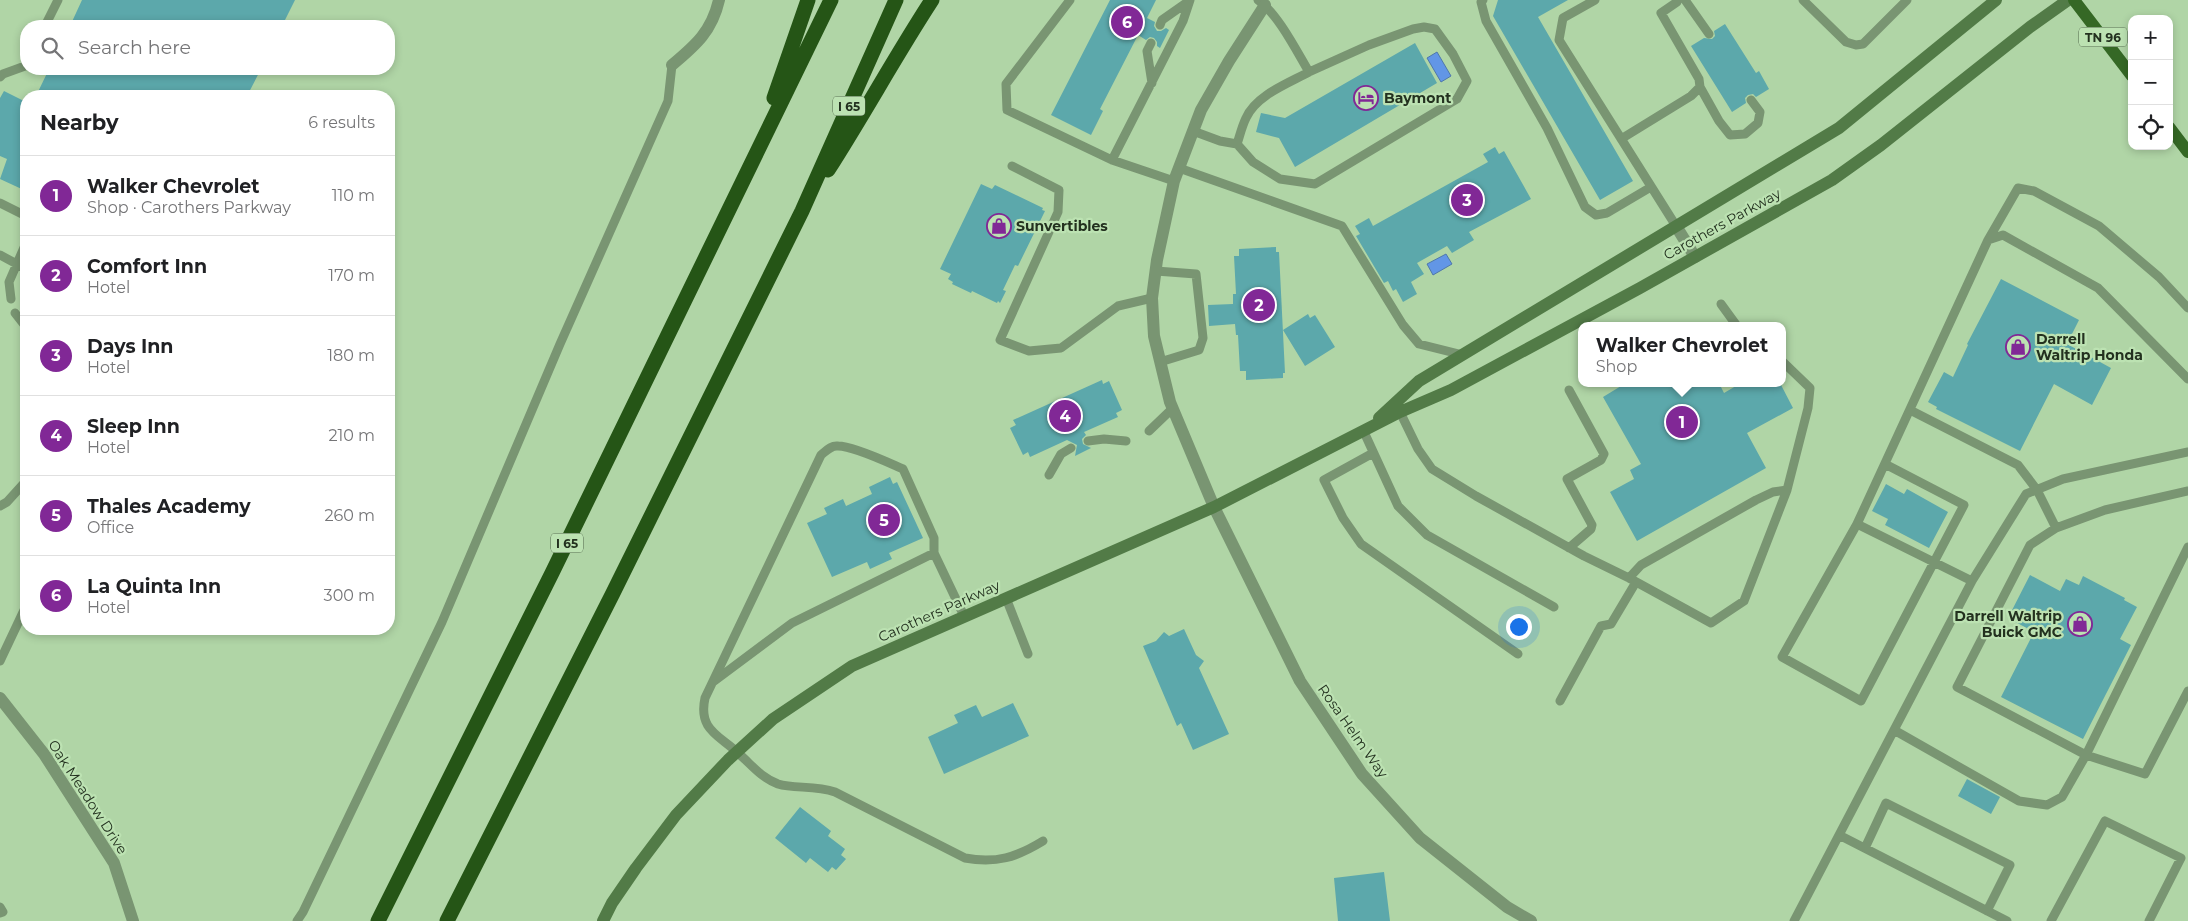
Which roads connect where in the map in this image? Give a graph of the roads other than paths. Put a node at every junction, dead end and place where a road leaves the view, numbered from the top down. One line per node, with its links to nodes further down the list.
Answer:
1 (58, 0): 18 (lane)
2 (719, 0): 22 (street)
3 (808, 0): 36 (highway)
4 (831, 0): 36 (highway, I 65)
5 (896, 0): 42 (highway, I 65)
6 (932, 0): 42 (highway)
7 (1070, 0): 35 (lane)
8 (1483, 0): 40 (lane)
9 (1595, 0): 32 (lane)
10 (1680, 0): 20 (lane); 28 (lane)
11 (1803, 0): 12 (lane)
12 (1907, 0)
13 (1996, 0): 44 (main road, Carothers Parkway)
14 (2068, 0): 48 (main road, Carothers Parkway)
15 (2074, 0): 24 (main road, TN 96)
16 (1190, 1): 19 (lane); 27 (lane)
17 (1264, 2): 25 (lane); 30 (street, Rosa Helm Way)
18 (47, 20)
19 (1160, 24)
20 (1709, 34)
21 (1151, 43): 27 (lane)
22 (672, 64): 111 (lane)
23 (20, 68): 26 (lane)
24 (2128, 71)
25 (1308, 72): 33 (lane); 33 (lane)
26 (0, 77)
27 (1152, 83): 35 (lane)
28 (1700, 87): 29 (lane); 32 (lane)
29 (1751, 100)
30 (1193, 131): 33 (lane); 38 (street, Rosa Helm Way)
31 (2173, 132): 34 (main road)
32 (1621, 139): 40 (lane)
33 (1237, 144)
34 (2188, 152)
35 (1112, 160): 39 (lane)
36 (752, 164): 112 (highway, I 65)
37 (1012, 166): 52 (lane)
38 (1179, 168): 39 (street, Rosa Helm Way); 59 (lane)
39 (1174, 181): 51 (street, Rosa Helm Way)
40 (1651, 187): 44 (lane)
41 (0, 203): 43 (lane)
42 (802, 211): 113 (highway, I 65)
43 (20, 213)
44 (1676, 226): 48 (street); 59 (main road, Carothers Parkway)
45 (1988, 240): 55 (lane); 62 (lane); 65 (lane)
46 (20, 254): 49 (lane)
47 (0, 255): 49 (lane)
48 (1695, 257): 66 (main road, Carothers Parkway)
49 (16, 262): 50 (lane); 53 (lane)
50 (20, 265)
51 (1156, 271): 52 (street, Rosa Helm Way); 60 (lane)
52 (1152, 298): 60 (street, Rosa Helm Way)
53 (11, 299)
54 (1720, 304): 58 (lane)
55 (2188, 308)
56 (16, 312): 57 (lane)
57 (20, 318)
58 (1735, 322)
59 (1463, 355): 68 (main road, Carothers Parkway)
60 (1160, 362): 64 (street, Rosa Helm Way)
61 (1786, 365): 77 (lane)
62 (2188, 379)
63 (1569, 390): 85 (lane)
64 (1173, 408): 67 (lane); 81 (street, Rosa Helm Way)
65 (1910, 410): 74 (lane); 78 (lane)
66 (1400, 412): 68 (main road, Carothers Parkway); 85 (lane)
67 (1149, 431)
68 (1364, 432): 73 (lane); 81 (main road, Carothers Parkway)
69 (1088, 441): 70 (lane)
70 (1126, 441)
71 (1071, 448): 75 (lane)
72 (2188, 452): 78 (lane)
73 (1373, 453): 91 (lane); 95 (lane)
74 (1885, 464): 82 (lane); 87 (lane)
75 (1049, 475)
76 (20, 488): 80 (lane)
77 (1787, 490): 88 (lane); 88 (lane)
78 (2037, 490): 83 (lane); 89 (lane)
79 (2188, 491): 83 (lane)
80 (0, 506)
81 (1214, 507): 90 (main road, Carothers Parkway); 115 (street, Rosa Helm Way)
82 (1857, 524): 87 (lane); 87 (lane)
83 (2056, 528): 103 (lane)
84 (2188, 546): 103 (lane)
85 (1569, 548): 88 (lane)
86 (934, 553): 92 (lane); 97 (lane); 97 (lane)
87 (1934, 562): 89 (lane)
88 (1633, 580): 100 (lane)
89 (1972, 581): 101 (lane)
90 (1006, 598): 92 (main road, Carothers Parkway); 94 (lane)
91 (1554, 607)
92 (964, 616): 102 (main road, Carothers Parkway)
93 (20, 619): 96 (lane)
94 (1028, 654)
95 (1518, 654)
96 (0, 661)
97 (712, 683): 102 (lane)
98 (2188, 691): 103 (lane)
99 (0, 698): 110 (street, Oak Meadow Drive)
100 (1560, 702)
101 (1894, 730): 103 (lane); 104 (lane)
102 (737, 752): 105 (lane); 114 (main road, Carothers Parkway)
103 (2086, 755)
104 (1839, 835): 106 (lane); 116 (lane)
105 (1043, 841)
106 (1865, 848): 108 (lane); 108 (lane)
107 (0, 907): 109 (lane)
108 (1987, 911): 117 (lane)
109 (0, 913)
110 (133, 921)
111 (296, 921)
112 (378, 921)
113 (447, 921)
114 (603, 921)
115 (1531, 921)
116 (1794, 921)
117 (2007, 921)
118 (2051, 921): 119 (lane)
119 (2149, 921)

